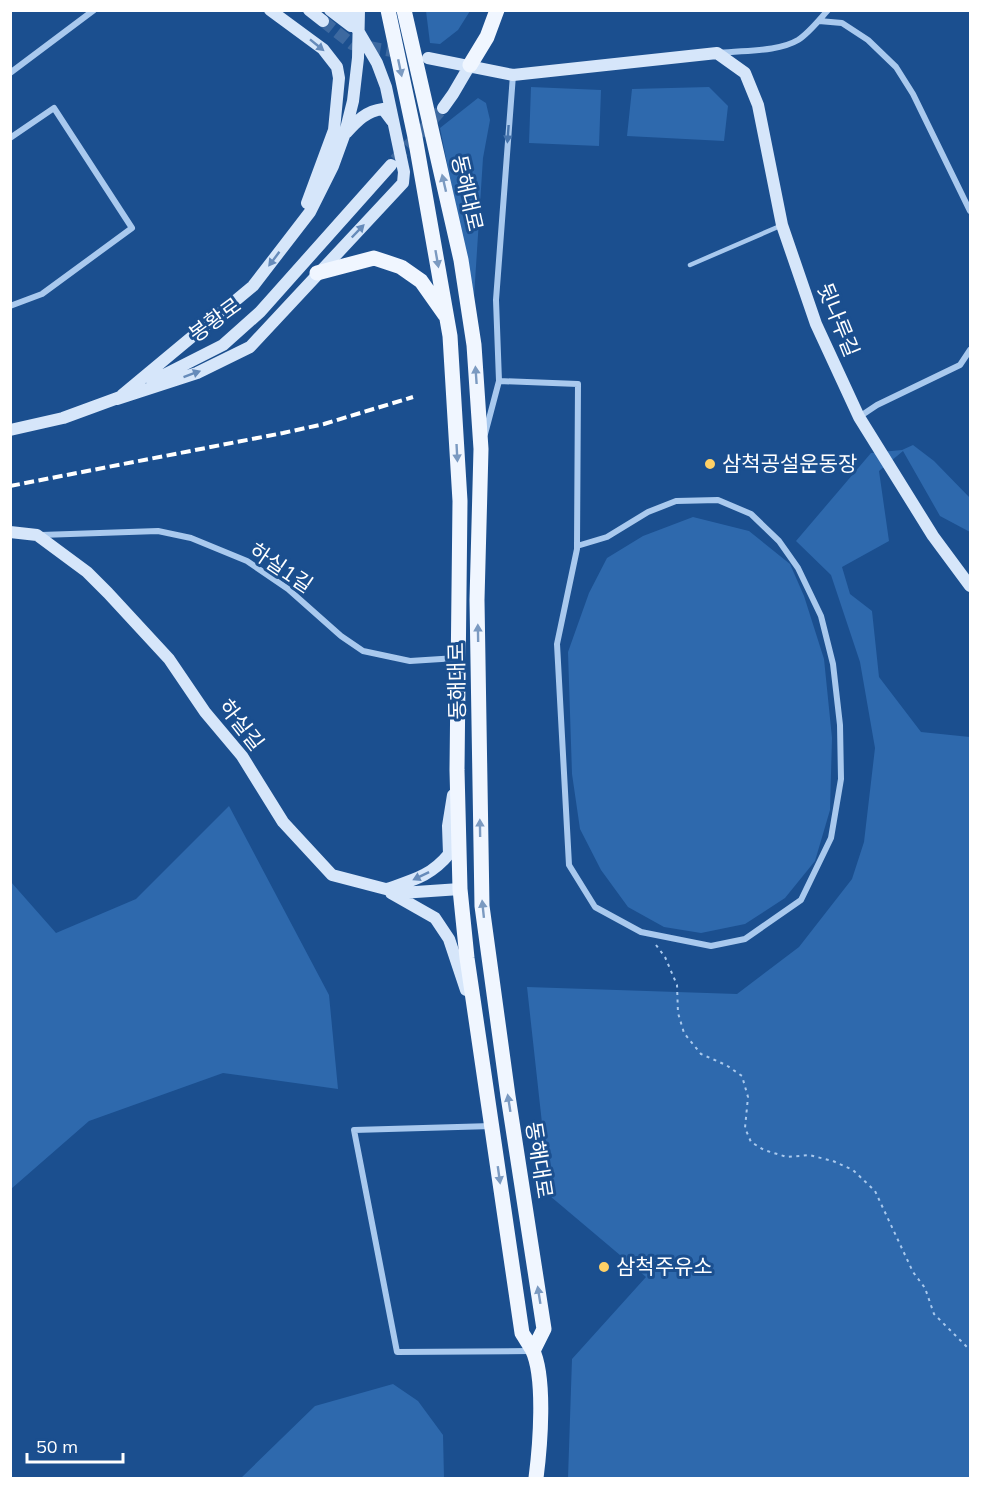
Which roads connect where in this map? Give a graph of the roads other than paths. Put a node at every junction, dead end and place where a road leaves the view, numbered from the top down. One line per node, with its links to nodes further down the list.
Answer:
1 (94, 10): 17 (street)
2 (270, 10): 26 (street, one-way to 26)
3 (309, 10): 11 (street)
4 (346, 10): 13 (street)
5 (359, 10): 13 (street)
6 (388, 10): 30 (main road, 동해대로, one-way to 30)
7 (404, 10): 36 (main road, 동해대로, one-way to 7)
8 (490, 10): 16 (main road)
9 (497, 10): 16 (main road)
10 (828, 10): 12 (street)
11 (327, 16): 13 (street)
12 (819, 21): 14 (street); 24 (street)
13 (359, 32): 20 (street); 21 (street)
14 (717, 53): 18 (street); 25 (street, 뒷나루길)
15 (428, 58): 16 (street)
16 (470, 65): 18 (street); 19 (street)
17 (10, 73)
18 (513, 75): 32 (street, one-way to 32)
19 (442, 108)
20 (393, 122): 21 (street); 28 (street, one-way to 20)
21 (345, 134): 26 (street)
22 (10, 138): 29 (street)
23 (391, 165): 33 (street, 봉황로)
24 (970, 210)
25 (782, 225): 27 (lane); 34 (street, 뒷나루길)
26 (297, 228): 33 (street, one-way to 33)
27 (690, 265)
28 (318, 273): 30 (main road); 33 (street, one-way to 28)
29 (10, 306)
30 (447, 318): 41 (main road, 동해대로, one-way to 41)
31 (970, 350): 34 (street)
32 (499, 381): 36 (street); 39 (street)
33 (117, 399): 35 (street, 봉황로)
34 (859, 417): 40 (street, 뒷나루길)
35 (10, 430)
36 (482, 449): 43 (main road, 동해대로, one-way to 36)
37 (10, 532): 38 (street)
38 (37, 535): 41 (street, 하실1길); 45 (street, 하실길)
39 (577, 546): 39 (street)
40 (970, 586)
41 (458, 658): 42 (main road, 동해대로)
42 (457, 770): 44 (main road, 동해대로); 45 (street, one-way to 45)
43 (481, 886): 44 (main road); 48 (main road, 동해대로, one-way to 43)
44 (460, 889): 45 (street, 하실길); 46 (main road, 동해대로)
45 (385, 890): 46 (street)
46 (482, 1057): 47 (main road, 동해대로)
47 (492, 1126): 48 (main road, 동해대로, one-way to 48); 48 (street)
48 (533, 1351): 49 (main road, 동해대로)
49 (536, 1479)

